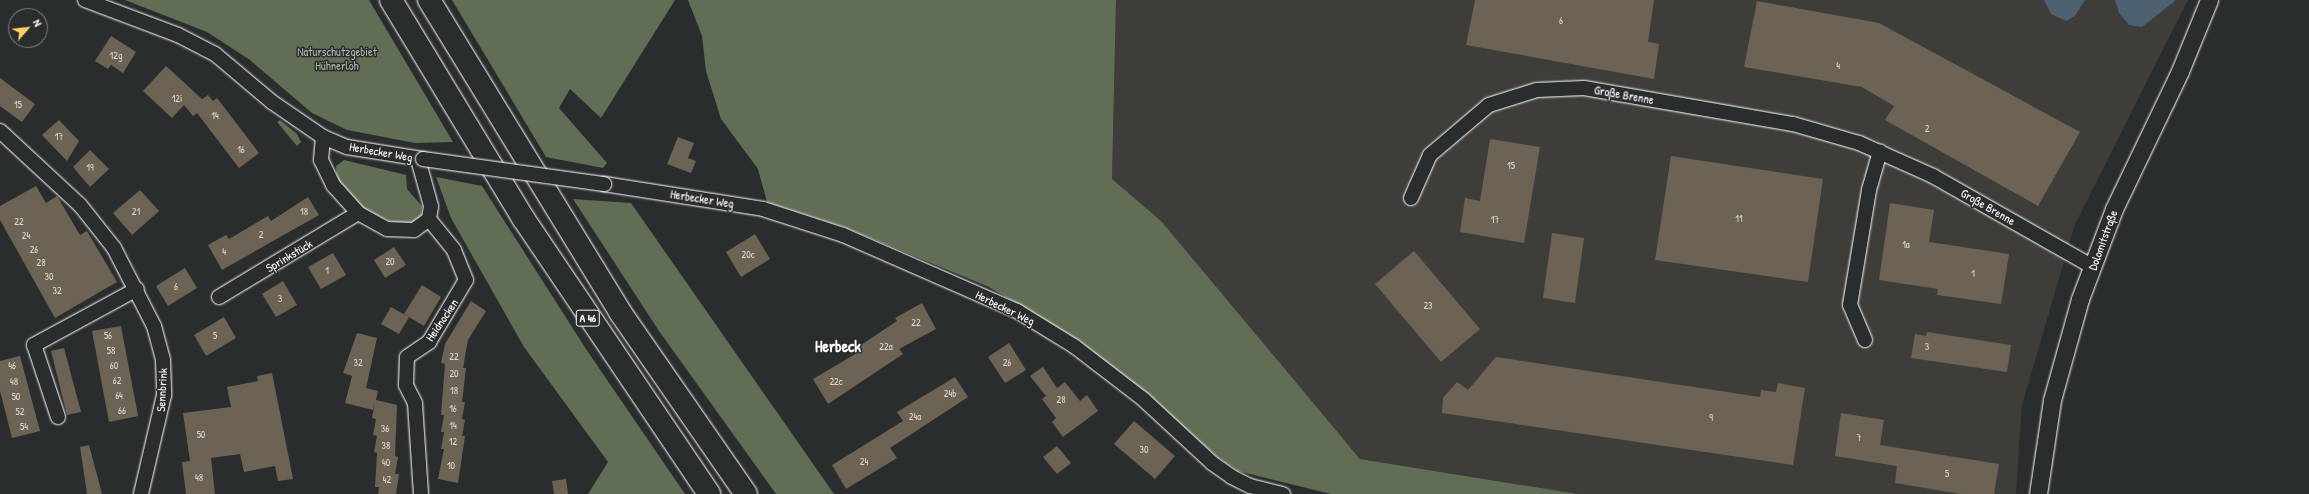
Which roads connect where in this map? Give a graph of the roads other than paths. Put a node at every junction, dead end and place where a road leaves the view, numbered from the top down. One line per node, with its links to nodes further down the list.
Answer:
1 (85, 0): 6 (street, Herbecker Weg)
2 (391, 0): 19 (highway, A 46)
3 (429, 0): 20 (highway, A 46)
4 (2209, 0): 12 (street, Dolomitstraße)
5 (0, 131): 13 (street, Sennbrink)
6 (322, 137): 8 (street, Herbecker Weg); 10 (street)
7 (1880, 152): 9 (street, Große Brenne); 12 (street, Große Brenne); 15 (street)
8 (421, 159): 11 (street); 21 (street, Herbecker Weg, bridge)
9 (1411, 198)
10 (358, 213): 11 (street); 14 (street, Sprinkstück)
11 (429, 219): 18 (street, Heidnocken)
12 (2093, 266): 22 (street, Dolomitstraße)
13 (137, 288): 16 (street); 17 (street, Sennbrink)
14 (219, 297)
15 (1865, 340)
16 (58, 417)
17 (141, 494)
18 (421, 494)
19 (709, 494)
20 (746, 494)
21 (1283, 494)
22 (2038, 494)

